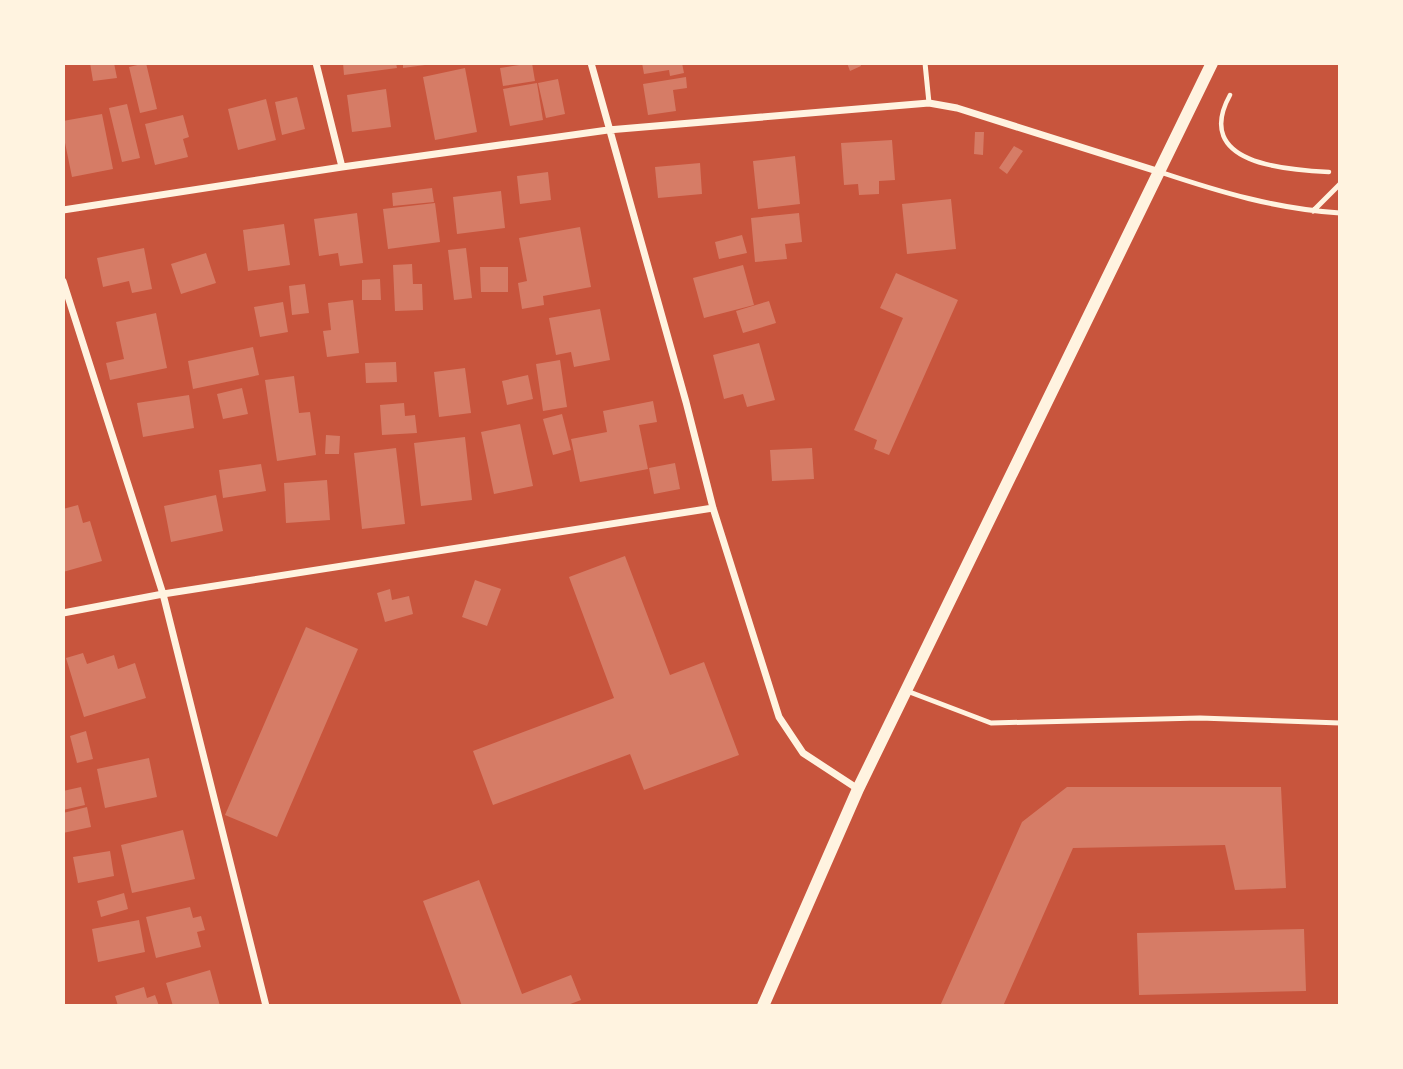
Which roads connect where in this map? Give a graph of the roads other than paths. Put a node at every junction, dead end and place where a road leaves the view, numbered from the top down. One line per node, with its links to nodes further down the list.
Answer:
1 (316, 63): 7 (street)
2 (591, 63): 6 (street)
3 (925, 63): 5 (lane)
4 (1212, 63): 8 (street)
5 (929, 103): 6 (street); 8 (street)
6 (608, 130): 7 (street); 14 (street)
7 (342, 167): 10 (street)
8 (1160, 172): 11 (lane); 17 (street)
9 (1340, 184): 11 (lane)
10 (63, 210)
11 (1313, 211): 12 (lane)
12 (1340, 213)
13 (63, 281): 15 (street)
14 (713, 509): 15 (street); 19 (street)
15 (163, 594): 16 (street); 20 (street)
16 (63, 612)
17 (907, 691): 18 (lane); 19 (street)
18 (1340, 723)
19 (858, 789): 21 (street)
20 (266, 1006)
21 (763, 1006)

